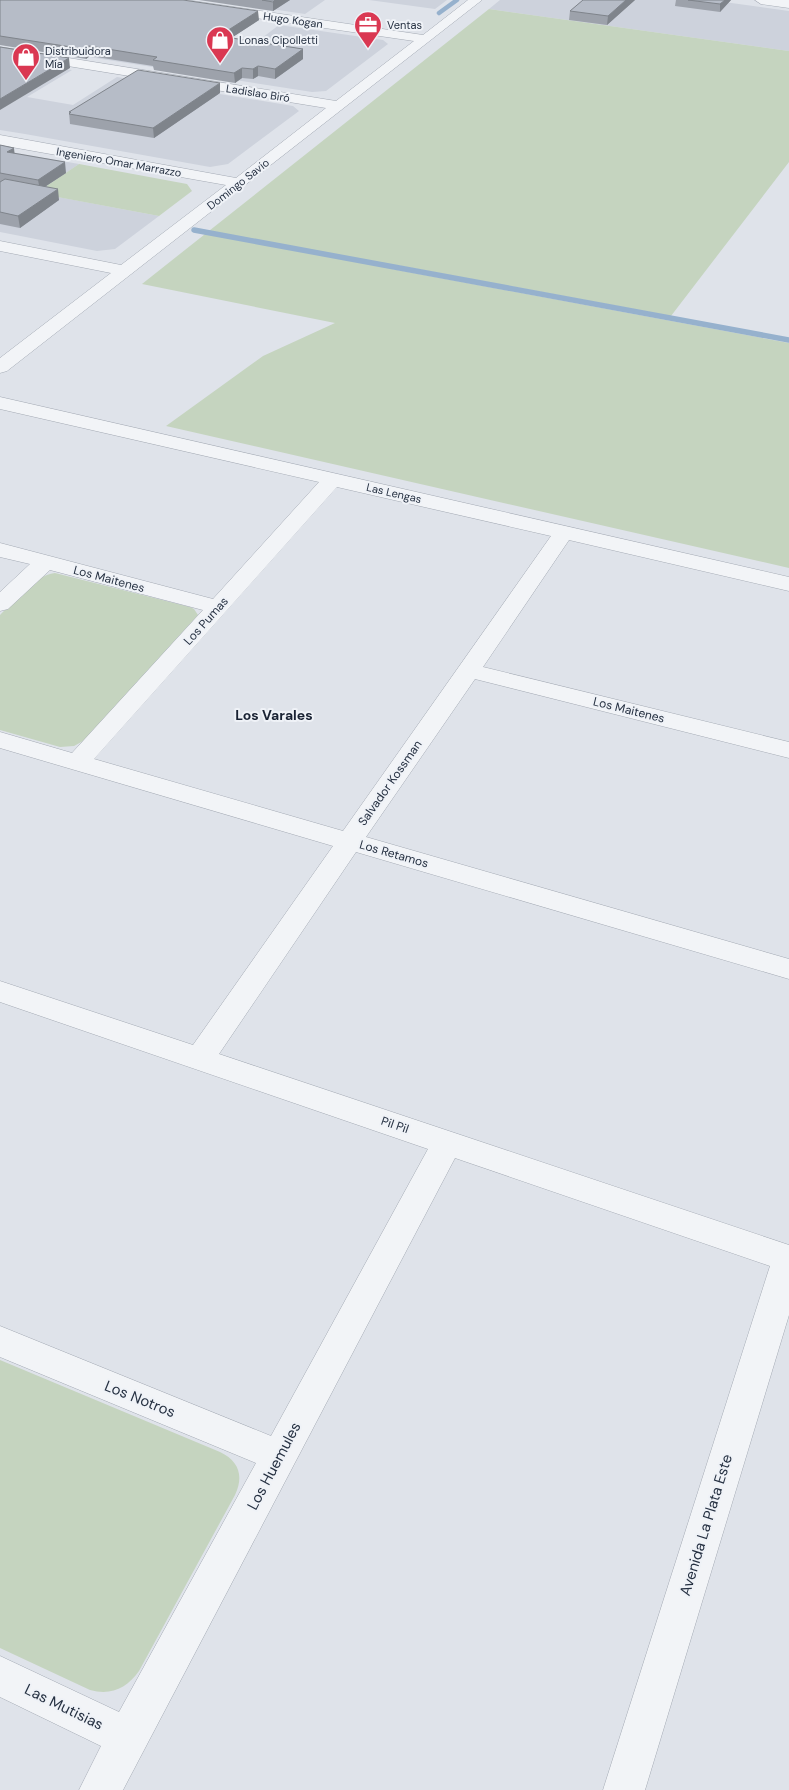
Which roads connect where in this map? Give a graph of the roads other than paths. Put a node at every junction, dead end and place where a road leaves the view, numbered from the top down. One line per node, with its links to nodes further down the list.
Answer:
1 (160, 0): 5 (street, Hugo Kogan)
2 (476, 0): 7 (street, Domingo Savio)
3 (762, 0): 4 (street)
4 (789, 4)
5 (236, 6): 6 (street); 7 (street, Hugo Kogan)
6 (300, 9)
7 (425, 39): 9 (street, Domingo Savio)
8 (0, 50): 9 (street, Ladislao Biró)
9 (339, 106): 11 (street, Domingo Savio)
10 (0, 140): 11 (street, Ingeniero Omar Marrazzo)
11 (239, 183): 13 (street, Domingo Savio)
12 (0, 246): 13 (street)
13 (125, 271): 14 (street, Domingo Savio)
14 (0, 367)
15 (0, 403): 16 (street, Las Lengas)
16 (333, 479): 17 (street, Las Lengas); 22 (street, Los Pumas)
17 (564, 532): 20 (street, Las Lengas); 23 (street, Salvador Kossman)
18 (0, 550): 19 (street, Los Maitenes)
19 (45, 562): 21 (street); 22 (street, Los Maitenes)
20 (789, 584)
21 (0, 604)
22 (218, 607): 26 (street, Los Pumas)
23 (468, 670): 25 (street, Los Maitenes); 27 (street, Salvador Kossman)
24 (0, 740): 26 (street, Los Retamos)
25 (789, 750)
26 (78, 762): 27 (street, Los Retamos)
27 (350, 841): 28 (street, Los Retamos); 30 (street, Salvador Kossman)
28 (789, 969)
29 (0, 991): 30 (street, Pil Pil)
30 (199, 1058): 31 (street, Pil Pil)
31 (447, 1143): 32 (street, Pil Pil); 34 (street, Los Huemules)
32 (789, 1259): 38 (street, Avenida La Plata Este)
33 (0, 1341): 34 (street, Los Notros)
34 (279, 1456): 36 (street, Los Huemules)
35 (0, 1676): 36 (street, Las Mutisias)
36 (128, 1738): 37 (street, Los Huemules)
37 (100, 1790)
38 (624, 1790)

